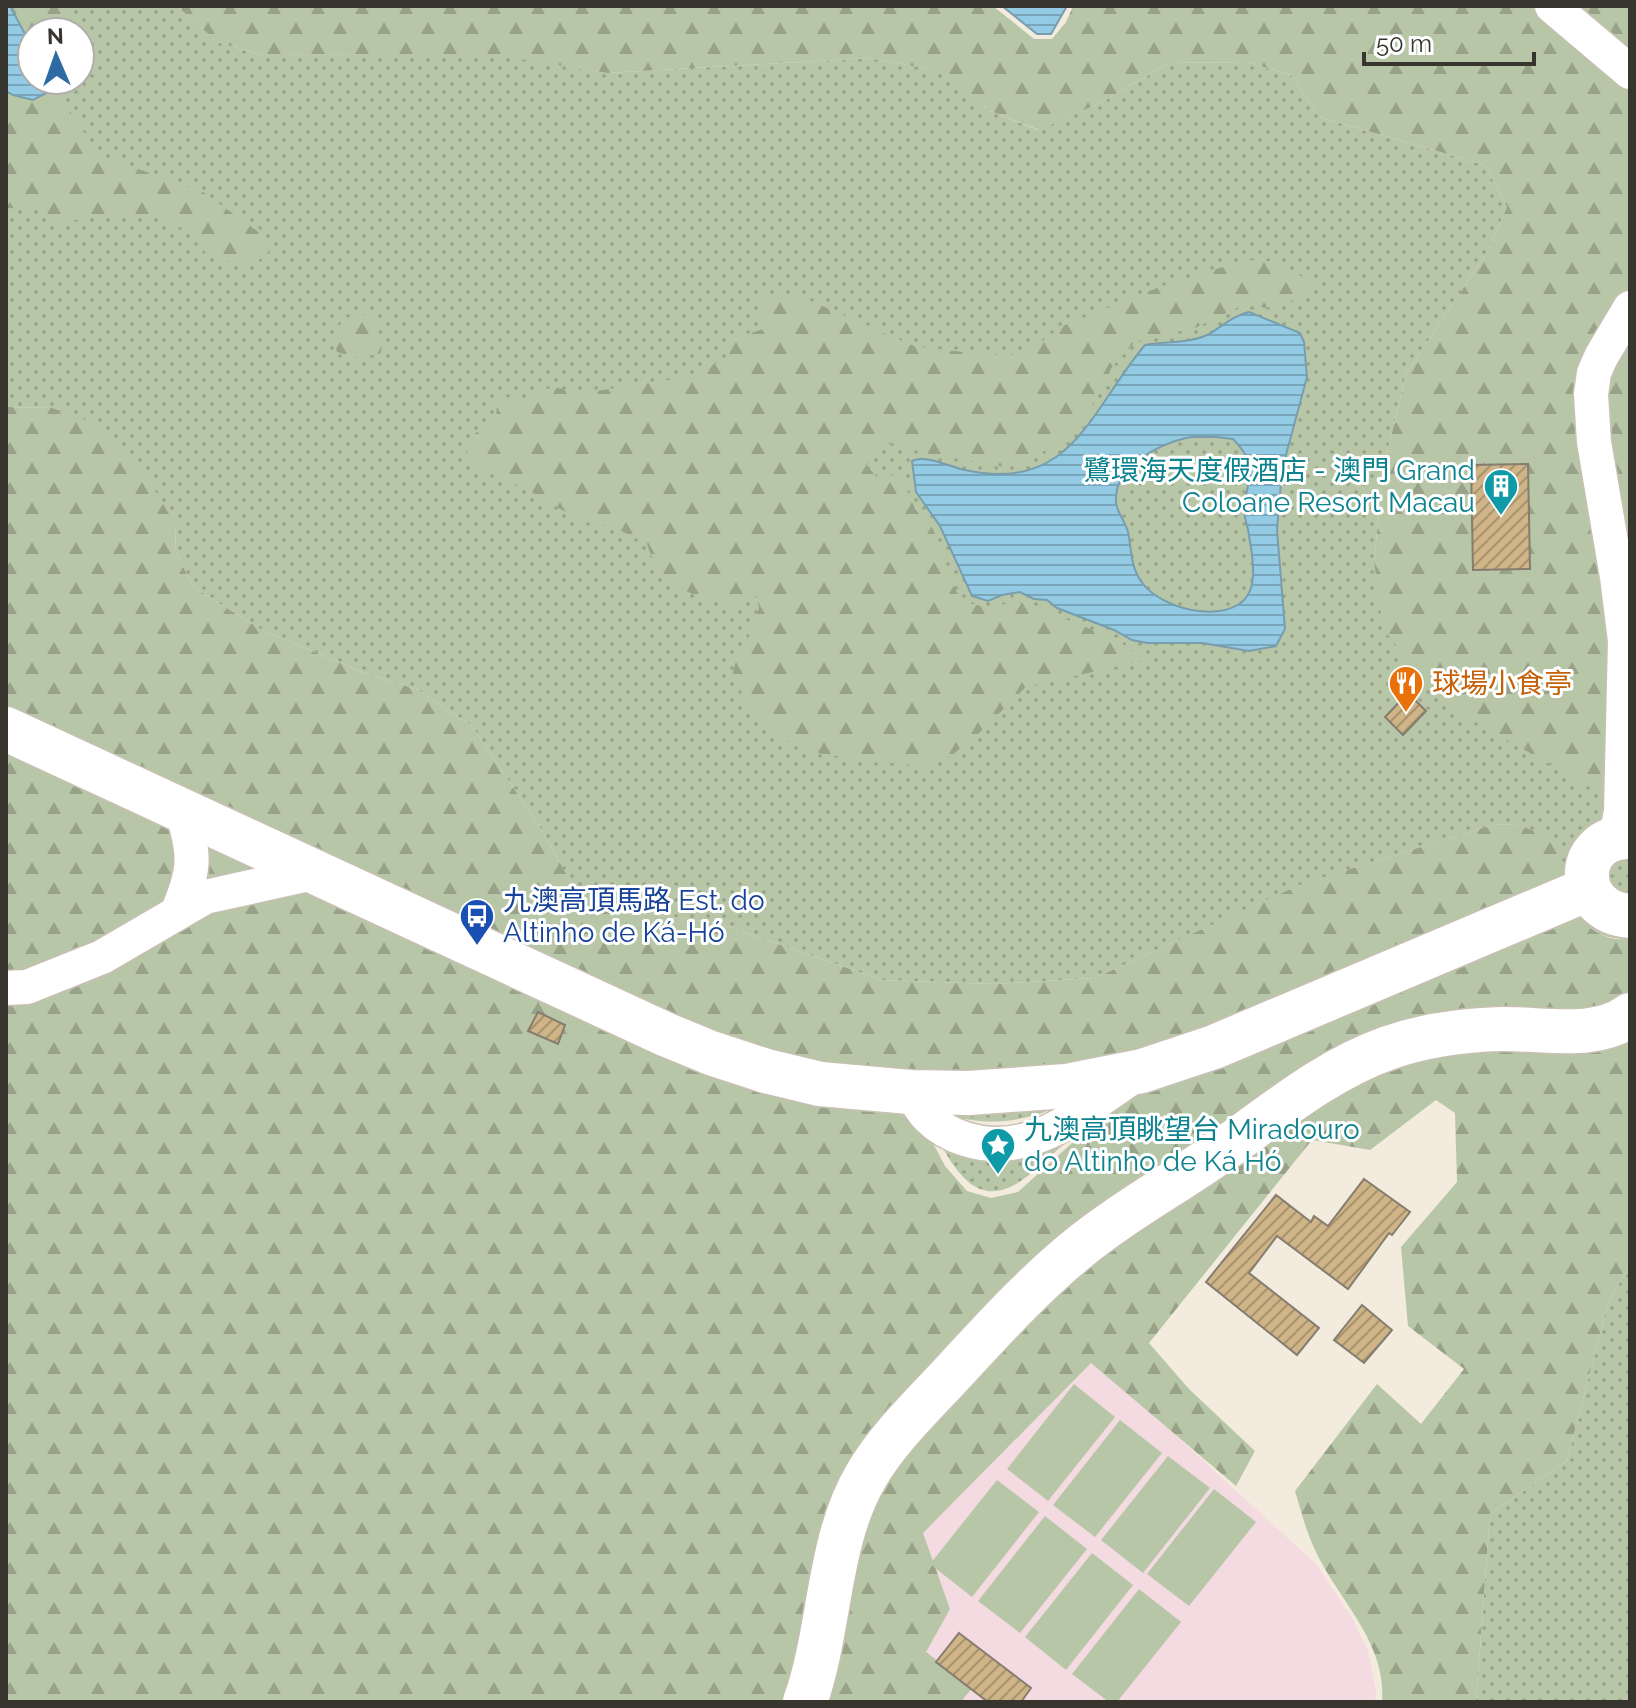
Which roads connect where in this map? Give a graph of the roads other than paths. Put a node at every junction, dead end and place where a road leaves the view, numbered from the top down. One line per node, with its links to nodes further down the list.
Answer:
1 (1552, 6): 2 (street)
2 (1630, 72)
3 (1630, 308): 6 (street)
4 (6, 729): 5 (main road)
5 (182, 811): 7 (main road); 9 (street)
6 (1623, 830): 8 (main road)
7 (314, 873): 8 (main road); 9 (street)
8 (1588, 889): 10 (main road)
9 (177, 913): 11 (street)
10 (1630, 916)
11 (6, 988)
12 (1630, 1015): 13 (main road)
13 (805, 1702)

